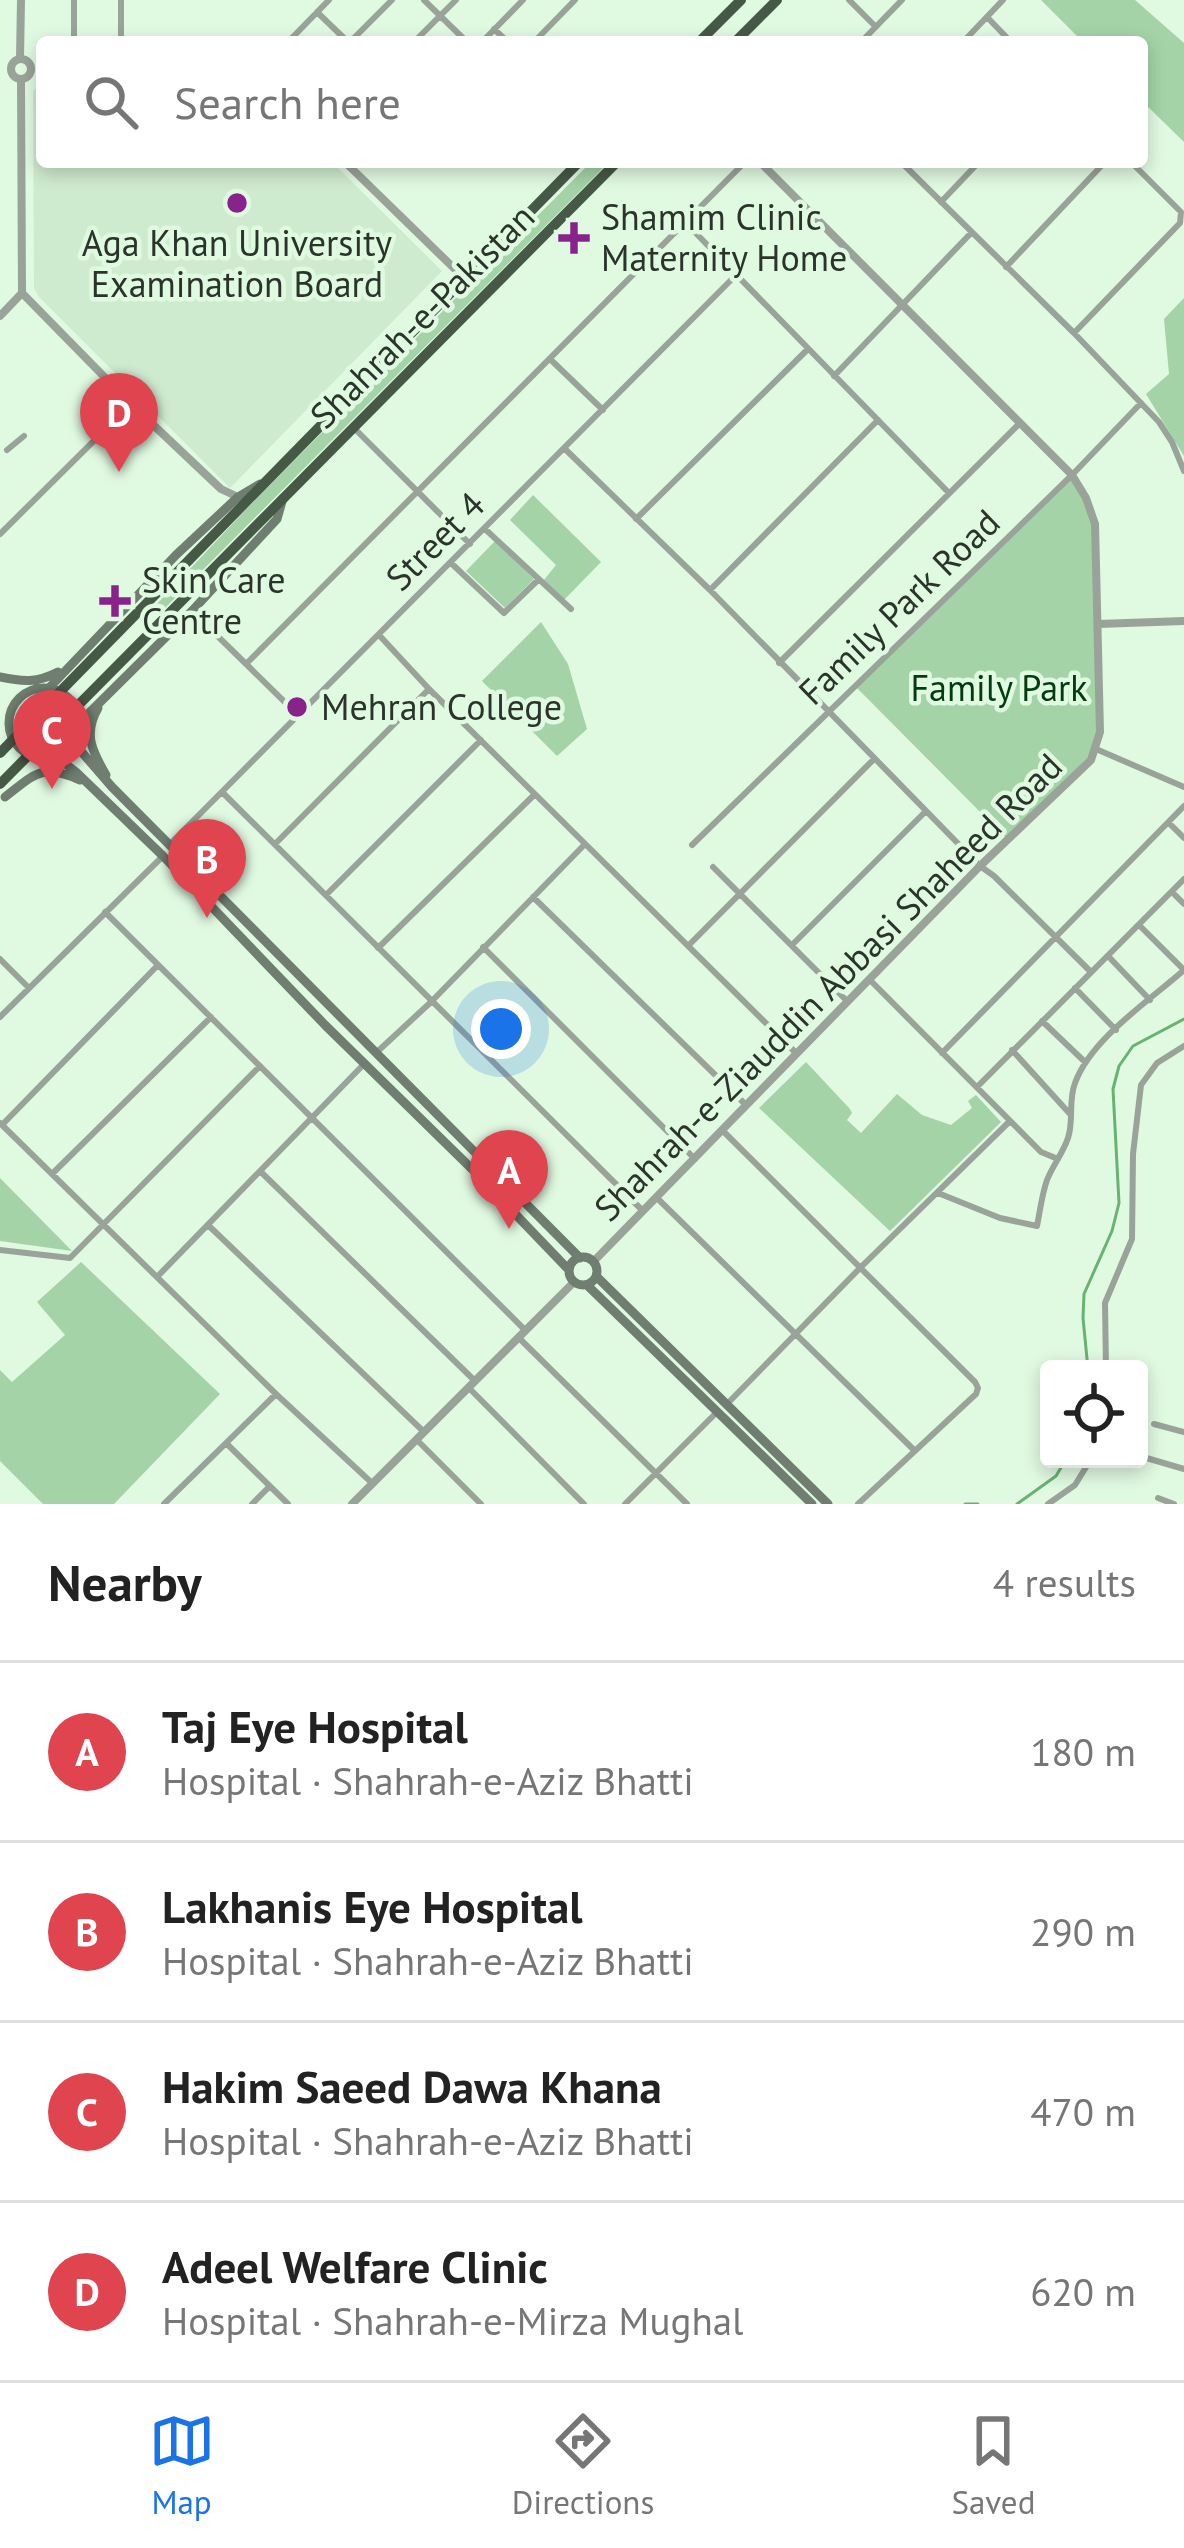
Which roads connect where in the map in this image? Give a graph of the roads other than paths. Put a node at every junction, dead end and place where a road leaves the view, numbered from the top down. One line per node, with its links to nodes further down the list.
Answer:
1 (21, 0): 35 (street)
2 (74, 0): 20 (street)
3 (121, 0): 21 (street)
4 (329, 0): 15 (street)
5 (392, 0): 24 (street)
6 (424, 0): 16 (street)
7 (456, 0): 16 (street)
8 (523, 0): 19 (street)
9 (575, 0): 29 (street)
10 (741, 0): 30 (highway)
11 (777, 0): 31 (highway)
12 (849, 0): 18 (street)
13 (902, 0): 18 (street)
14 (1004, 0): 17 (street)
15 (317, 12): 22 (street); 23 (street)
16 (440, 16): 25 (street); 26 (street)
17 (987, 17): 33 (street); 34 (street)
18 (876, 27): 32 (street)
19 (494, 29): 27 (street); 28 (street)
20 (74, 36)
21 (122, 36)
22 (294, 36)
23 (343, 36)
24 (355, 36)
25 (421, 36)
26 (461, 36)
27 (488, 36)
28 (502, 36)
29 (540, 36)
30 (705, 36)
31 (741, 36)
32 (867, 36)
33 (969, 36)
34 (1005, 36)
35 (20, 59): 36 (street); 37 (street)
36 (5, 68): 39 (street)
37 (36, 68)
38 (36, 70): 39 (street)
39 (21, 80): 57 (street)
40 (351, 168): 50 (street)
41 (359, 168): 50 (street)
42 (572, 168): 56 (highway, Shahrah-e-Pakistan)
43 (610, 168): 69 (highway, Shahrah-e-Pakistan)
44 (739, 168): 52 (street)
45 (766, 168): 58 (street, Shahrah-e-Ziauddin Abbasi Shaheed Road)
46 (908, 168): 51 (street)
47 (973, 168): 51 (street)
48 (1099, 168): 54 (street)
49 (1137, 168): 60 (street)
50 (355, 172): 56 (street)
51 (941, 202): 53 (street)
52 (685, 222): 55 (street); 62 (street)
53 (971, 233): 54 (street); 58 (street)
54 (1006, 267): 60 (street)
55 (735, 276): 61 (street); 66 (street, Street 4)
56 (463, 278): 75 (highway, Shahrah-e-Pakistan)
57 (22, 293): 59 (street); 65 (street)
58 (903, 306): 63 (street); 68 (street, Shahrah-e-Ziauddin Abbasi Shaheed Road)
59 (0, 316)
60 (1074, 333): 64 (street)
61 (808, 349): 63 (street); 82 (street)
62 (550, 359): 66 (street); 77 (street)
63 (834, 376): 67 (street)
64 (1141, 403): 73 (street); 74 (street, Family Park Road)
65 (131, 404): 76 (street); 84 (street)
66 (603, 410): 71 (street, Street 4)
67 (878, 420): 78 (street); 88 (street)
68 (1020, 423): 74 (street, Shahrah-e-Ziauddin Abbasi Shaheed Road); 78 (street)
69 (353, 427): 77 (street); 80 (highway, Shahrah-e-Pakistan)
70 (25, 436): 72 (street)
71 (565, 449): 82 (street); 83 (street, Street 4)
72 (7, 450)
73 (1184, 471)
74 (1072, 476): 92 (street, Shahrah-e-Ziauddin Abbasi Shaheed Road); 104 (street, Family Park Road)
75 (261, 483): 79 (main road); 112 (highway, Shahrah-e-Pakistan)
76 (221, 489): 79 (street); 81 (street)
77 (419, 492): 85 (street); 96 (street)
78 (949, 493): 95 (street)
79 (238, 497): 81 (main road)
80 (284, 497): 90 (main road); 120 (highway, Shahrah-e-Pakistan)
81 (222, 513): 97 (main road)
82 (636, 519): 88 (street)
83 (485, 529): 85 (street, Street 4); 87 (street)
84 (0, 533)
85 (470, 544): 86 (street, Street 4)
86 (451, 563): 87 (street); 93 (street, Street 4)
87 (539, 579): 89 (street)
88 (710, 590): 95 (street)
89 (571, 609)
90 (193, 611): 94 (main road); 96 (street)
91 (1184, 621): 92 (street)
92 (1098, 624): 111 (street, Shahrah-e-Ziauddin Abbasi Shaheed Road)
93 (379, 635): 100 (street); 105 (street, Street 4)
94 (147, 656): 106 (main road); 117 (main road)
95 (779, 663): 104 (street)
96 (247, 664): 105 (street)
97 (70, 665): 98 (main road); 99 (main road)
98 (0, 678): 101 (main road)
99 (49, 688): 101 (main road); 106 (main road)
100 (429, 689): 109 (street); 128 (street)
101 (25, 694): 103 (main road)
102 (0, 698): 103 (main road)
103 (11, 710): 107 (main road)
104 (829, 714): 115 (street); 129 (street, Family Park Road)
105 (298, 716): 119 (street, Street 4)
106 (79, 723): 110 (main road)
107 (9, 725): 108 (main road); 114 (main road)
108 (0, 736)
109 (481, 740): 121 (street); 136 (street)
110 (73, 742): 113 (main road); 117 (main road)
111 (1096, 749): 118 (street); 132 (street, Shahrah-e-Ziauddin Abbasi Shaheed Road)
112 (0, 753)
113 (55, 756): 114 (main road); 116 (main road)
114 (43, 758): 120 (main road)
115 (874, 759): 123 (street); 135 (street)
116 (90, 784): 120 (main road); 130 (main road)
117 (112, 787): 126 (main road)
118 (1184, 787)
119 (222, 792): 126 (street, Street 4); 128 (street)
120 (2, 794)
121 (535, 794): 127 (street); 145 (street)
122 (1184, 806): 124 (street)
123 (926, 811): 132 (street); 142 (street)
124 (1169, 823): 125 (street); 141 (street)
125 (1184, 838)
126 (171, 844): 162 (main road)
127 (585, 844): 137 (street); 143 (street)
128 (274, 845): 136 (street)
129 (692, 845)
130 (163, 856): 139 (street); 166 (main road)
131 (713, 866): 135 (street)
132 (980, 866): 141 (street); 150 (street, Shahrah-e-Ziauddin Abbasi Shaheed Road)
133 (1184, 879): 134 (street)
134 (1172, 892): 138 (street); 140 (street)
135 (740, 894): 142 (street); 143 (street)
136 (325, 896): 145 (street)
137 (533, 896): 144 (street); 169 (street)
138 (1184, 904)
139 (105, 912): 148 (street); 151 (street)
140 (1139, 925): 146 (street); 153 (street)
141 (1056, 938): 149 (street); 164 (street)
142 (792, 945): 154 (street)
143 (688, 946): 163 (street)
144 (483, 947): 155 (street); 175 (street)
145 (378, 948): 155 (street)
146 (1108, 956): 149 (street); 153 (street)
147 (0, 959): 151 (street)
148 (158, 965): 157 (street); 173 (street)
149 (1091, 972): 152 (street)
150 (869, 979): 154 (street, Shahrah-e-Ziauddin Abbasi Shaheed Road); 164 (street)
151 (29, 988): 156 (street)
152 (1075, 988): 158 (street); 159 (street)
153 (1150, 1000): 159 (street)
154 (848, 1001): 163 (street, Shahrah-e-Ziauddin Abbasi Shaheed Road)
155 (431, 1002): 162 (street); 181 (street)
156 (0, 1017)
157 (212, 1017): 167 (street); 178 (street)
158 (1042, 1021): 161 (street); 165 (street)
159 (1116, 1030): 165 (street)
160 (1184, 1046): 194 (street)
161 (1012, 1051): 168 (street); 170 (street)
162 (376, 1052): 185 (main road)
163 (796, 1053): 169 (street, Shahrah-e-Ziauddin Abbasi Shaheed Road)
164 (942, 1053): 168 (street)
165 (1085, 1062): 170 (street)
166 (364, 1063): 171 (street); 188 (main road)
167 (260, 1066): 171 (street); 183 (street)
168 (977, 1087): 172 (street)
169 (746, 1104): 174 (street, Shahrah-e-Ziauddin Abbasi Shaheed Road)
170 (1070, 1114): 176 (street)
171 (313, 1119): 177 (street); 192 (street)
172 (1010, 1121): 176 (street); 179 (street)
173 (1, 1124): 178 (street)
174 (723, 1131): 175 (street, Shahrah-e-Ziauddin Abbasi Shaheed Road); 187 (street)
175 (695, 1159): 180 (street, Shahrah-e-Ziauddin Abbasi Shaheed Road)
176 (1058, 1159): 179 (street)
177 (261, 1172): 182 (street); 195 (street)
178 (53, 1173): 183 (street)
179 (938, 1193): 187 (street)
180 (657, 1198): 181 (street, Shahrah-e-Ziauddin Abbasi Shaheed Road); 193 (street)
181 (643, 1211): 186 (street, Shahrah-e-Ziauddin Abbasi Shaheed Road)
182 (208, 1225): 190 (street); 201 (street)
183 (104, 1226): 184 (street); 190 (street)
184 (0, 1250)
185 (580, 1258): 186 (main road); 188 (main road)
186 (593, 1262): 189 (main road)
187 (860, 1268): 193 (street); 203 (street)
188 (569, 1270): 191 (main road)
189 (596, 1276): 191 (main road); 197 (main road)
190 (157, 1277): 196 (street)
191 (580, 1284): 192 (street); 198 (main road)
192 (521, 1333): 195 (street); 207 (street)
193 (795, 1334): 197 (street); 203 (street)
194 (1106, 1360)
195 (470, 1384): 201 (street); 216 (street)
196 (276, 1394): 202 (street); 208 (street)
197 (728, 1402): 220 (main road)
198 (716, 1412): 207 (street); 219 (main road)
199 (1154, 1424): 200 (street)
200 (1184, 1432)
201 (420, 1435): 208 (street); 215 (street)
202 (226, 1443): 209 (street); 211 (street)
203 (915, 1451): 221 (street)
204 (1148, 1458): 206 (street)
205 (1085, 1468): 222 (street)
206 (1184, 1469)
207 (656, 1472): 217 (street); 218 (street)
208 (372, 1483): 214 (street)
209 (270, 1486): 212 (street); 213 (street)
210 (1158, 1498): 223 (street)
211 (164, 1504)
212 (252, 1504)
213 (288, 1504)
214 (352, 1504)
215 (481, 1504)
216 (584, 1504)
217 (625, 1504)
218 (687, 1504)
219 (812, 1504)
220 (828, 1504)
221 (858, 1504)
222 (1048, 1504)
223 (1174, 1504)

